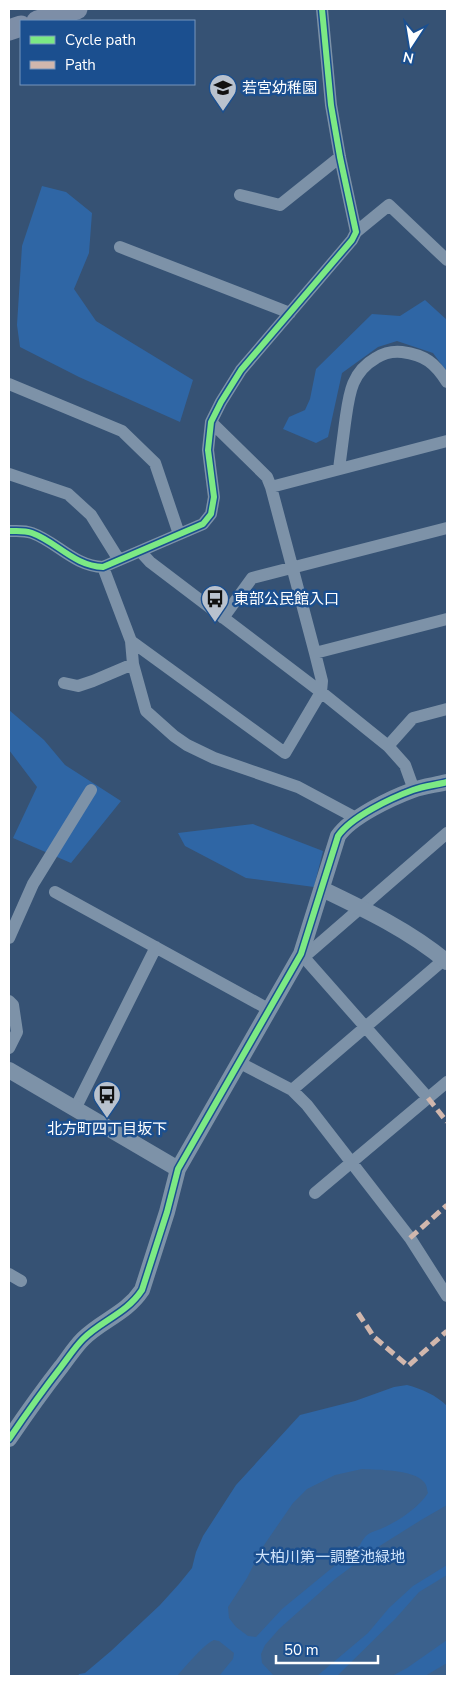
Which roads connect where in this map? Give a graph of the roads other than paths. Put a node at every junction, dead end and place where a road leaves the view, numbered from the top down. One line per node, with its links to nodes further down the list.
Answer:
1 (77, 9): 3 (main road)
2 (322, 9): 4 (street)
3 (40, 20)
4 (340, 157): 5 (street); 6 (street)
5 (240, 195)
6 (356, 232): 8 (street); 9 (street)
7 (120, 247): 9 (street)
8 (447, 260)
9 (290, 312): 12 (street)
10 (447, 382): 14 (street)
11 (9, 384): 19 (street)
12 (211, 422): 16 (street); 19 (street)
13 (447, 441): 14 (street)
14 (339, 469): 16 (street)
15 (9, 474): 21 (street)
16 (271, 487): 23 (street)
17 (447, 528): 23 (street)
18 (9, 531): 22 (street)
19 (180, 534): 20 (street)
20 (140, 551): 21 (street); 24 (street)
21 (119, 560): 22 (street)
22 (102, 567): 26 (street)
23 (293, 568): 24 (street); 27 (street)
24 (223, 618): 30 (street)
25 (447, 619): 27 (street)
26 (131, 641): 28 (street); 30 (street)
27 (315, 653): 30 (street)
28 (133, 664): 29 (street); 36 (street)
29 (64, 683)
30 (321, 692): 32 (street)
31 (447, 709): 32 (street)
32 (388, 746): 35 (street)
33 (447, 782): 35 (street)
34 (91, 790): 41 (street)
35 (414, 790): 36 (street)
36 (356, 818): 38 (street)
37 (447, 833): 40 (street)
38 (322, 889): 40 (street); 43 (street)
39 (55, 892): 42 (street)
40 (361, 908): 43 (street); 44 (street)
41 (9, 938)
42 (156, 947): 46 (street); 54 (street)
43 (302, 955): 46 (street); 47 (street)
44 (446, 960): 47 (street)
45 (9, 1001): 48 (street)
46 (270, 1010): 49 (street)
47 (364, 1028): 52 (street); 53 (street)
48 (9, 1048)
49 (240, 1062): 52 (street); 56 (street)
50 (9, 1070): 54 (street)
51 (447, 1082): 53 (street)
52 (292, 1090): 55 (street)
53 (428, 1098): 55 (street)
54 (75, 1108): 56 (street)
55 (351, 1162): 57 (street); 60 (street)
56 (178, 1169): 61 (street)
57 (315, 1193)
58 (9, 1274): 59 (street)
59 (21, 1281)
60 (447, 1296)
61 (9, 1439)

